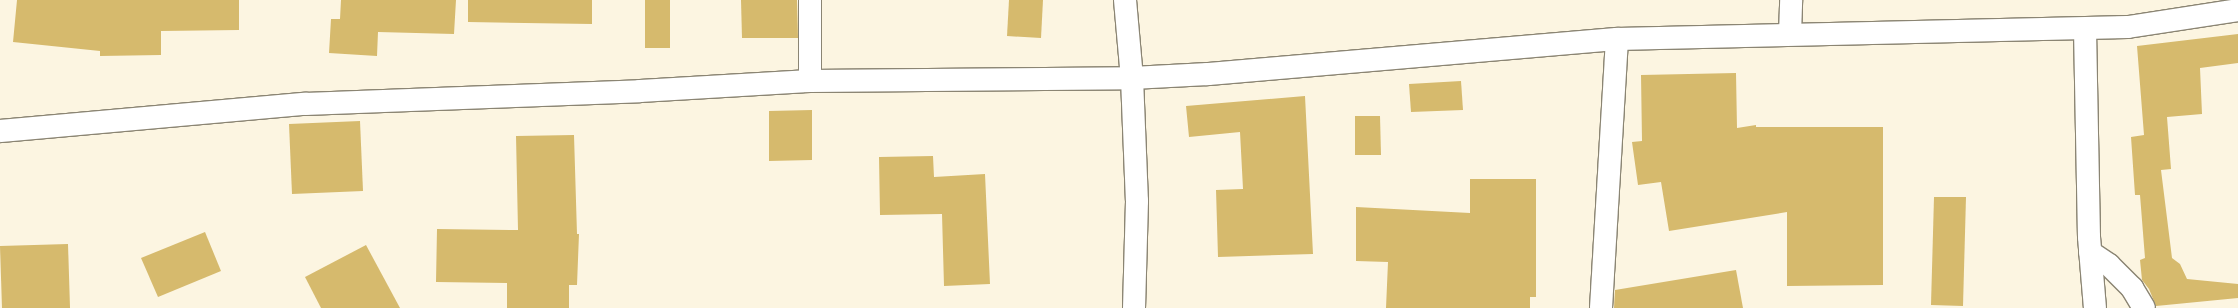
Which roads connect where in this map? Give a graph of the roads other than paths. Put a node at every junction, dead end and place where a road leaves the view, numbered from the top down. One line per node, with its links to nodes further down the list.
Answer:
1 (810, 0): 9 (street)
2 (1124, 0): 8 (street)
3 (1790, 0): 6 (street)
4 (2238, 10): 5 (street)
5 (2085, 29): 6 (street); 11 (street)
6 (1790, 34): 7 (street)
7 (1617, 39): 8 (street); 13 (street)
8 (1132, 78): 9 (street); 12 (street)
9 (810, 81): 10 (street)
10 (0, 131)
11 (2090, 252): 14 (street); 15 (street)
12 (1134, 308)
13 (1600, 308)
14 (2095, 308)
15 (2144, 308)

